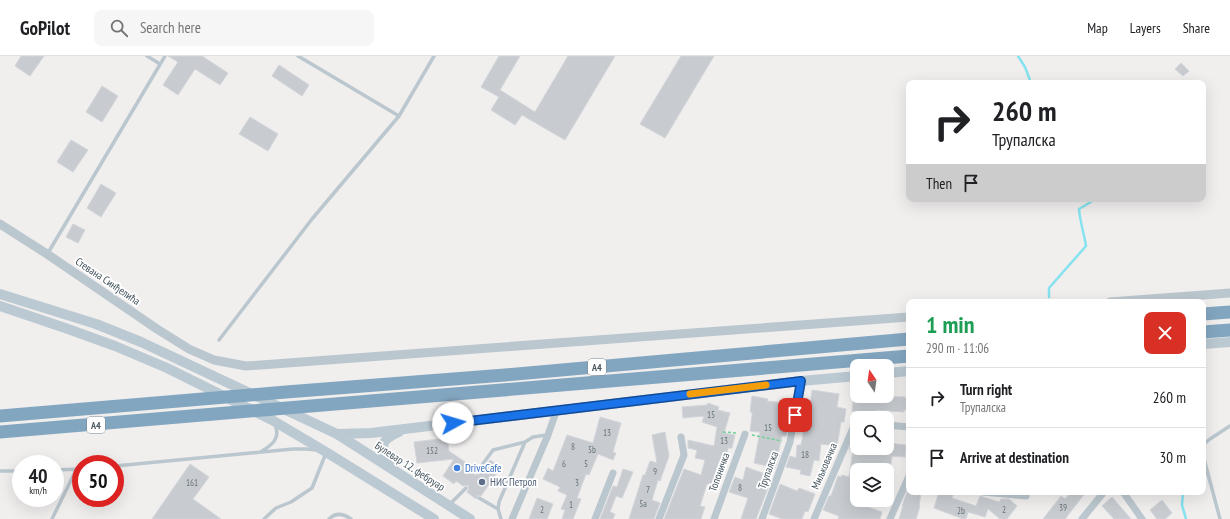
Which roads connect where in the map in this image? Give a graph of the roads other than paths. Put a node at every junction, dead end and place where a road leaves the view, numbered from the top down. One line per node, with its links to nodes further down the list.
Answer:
1 (147, 56): 5 (lane)
2 (165, 56): 5 (lane)
3 (298, 56): 6 (lane)
4 (434, 56): 6 (lane)
5 (160, 64): 8 (lane)
6 (398, 116): 19 (lane)
7 (0, 224): 8 (street, Стевана Синђелића)
8 (47, 254): 15 (street, Стевана Синђелића)
9 (1230, 293): 11 (street)
10 (0, 294): 35 (main road, Булевар 12. фебруар)
11 (1150, 299)
12 (0, 306): 29 (main road)
13 (1230, 312): 14 (highway)
14 (1206, 314)
15 (906, 317)
16 (1230, 330): 17 (highway)
17 (1206, 332)
18 (906, 339): 28 (highway, A4)
19 (219, 340)
20 (1230, 342): 21 (main road)
21 (1206, 344)
22 (906, 356): 34 (highway, A4)
23 (906, 371): 24 (main road)
24 (894, 372)
25 (850, 377): 26 (main road)
26 (801, 381): 27 (main road); 72 (street, Трупалска)
27 (556, 412): 33 (main road); 37 (street)
28 (0, 416)
29 (272, 420): 42 (lane); 43 (main road)
30 (894, 425): 31 (street)
31 (906, 426)
32 (1230, 426): 41 (lane)
33 (408, 428): 35 (main road); 48 (main road)
34 (0, 432)
35 (337, 434): 48 (main road, Булевар 12. фебруар)
36 (745, 434): 71 (street, Топоничка)
37 (548, 435): 40 (lane); 68 (street)
38 (850, 435): 73 (street, Миљковачка)
39 (681, 437): 70 (street)
40 (525, 442): 49 (lane); 60 (lane)
41 (1206, 442)
42 (261, 452): 43 (lane); 44 (lane)
43 (326, 452): 62 (lane); 65 (main road)
44 (124, 465)
45 (1206, 466): 77 (lane)
46 (0, 471): 47 (lane)
47 (12, 471)
48 (396, 471): 59 (main road, Булевар 12. фебруар)
49 (477, 472)
50 (613, 473): 69 (street)
51 (72, 478): 61 (lane)
52 (906, 487): 74 (street)
53 (466, 489): 59 (lane)
54 (1022, 495): 57 (street)
55 (1102, 495): 75 (street)
56 (1124, 495): 76 (street)
57 (1026, 496)
58 (479, 498): 60 (lane)
59 (449, 505): 66 (main road, Булевар 12. фебруар)
60 (498, 509): 67 (lane)
61 (52, 519)
62 (264, 519)
63 (329, 519): 64 (lane)
64 (351, 519)
65 (434, 519)
66 (470, 519)
67 (501, 519)
68 (512, 519)
69 (596, 519)
70 (659, 519)
71 (714, 519)
72 (762, 519)
73 (814, 519)
74 (890, 519)
75 (1082, 519)
76 (1142, 519)
77 (1220, 519)

